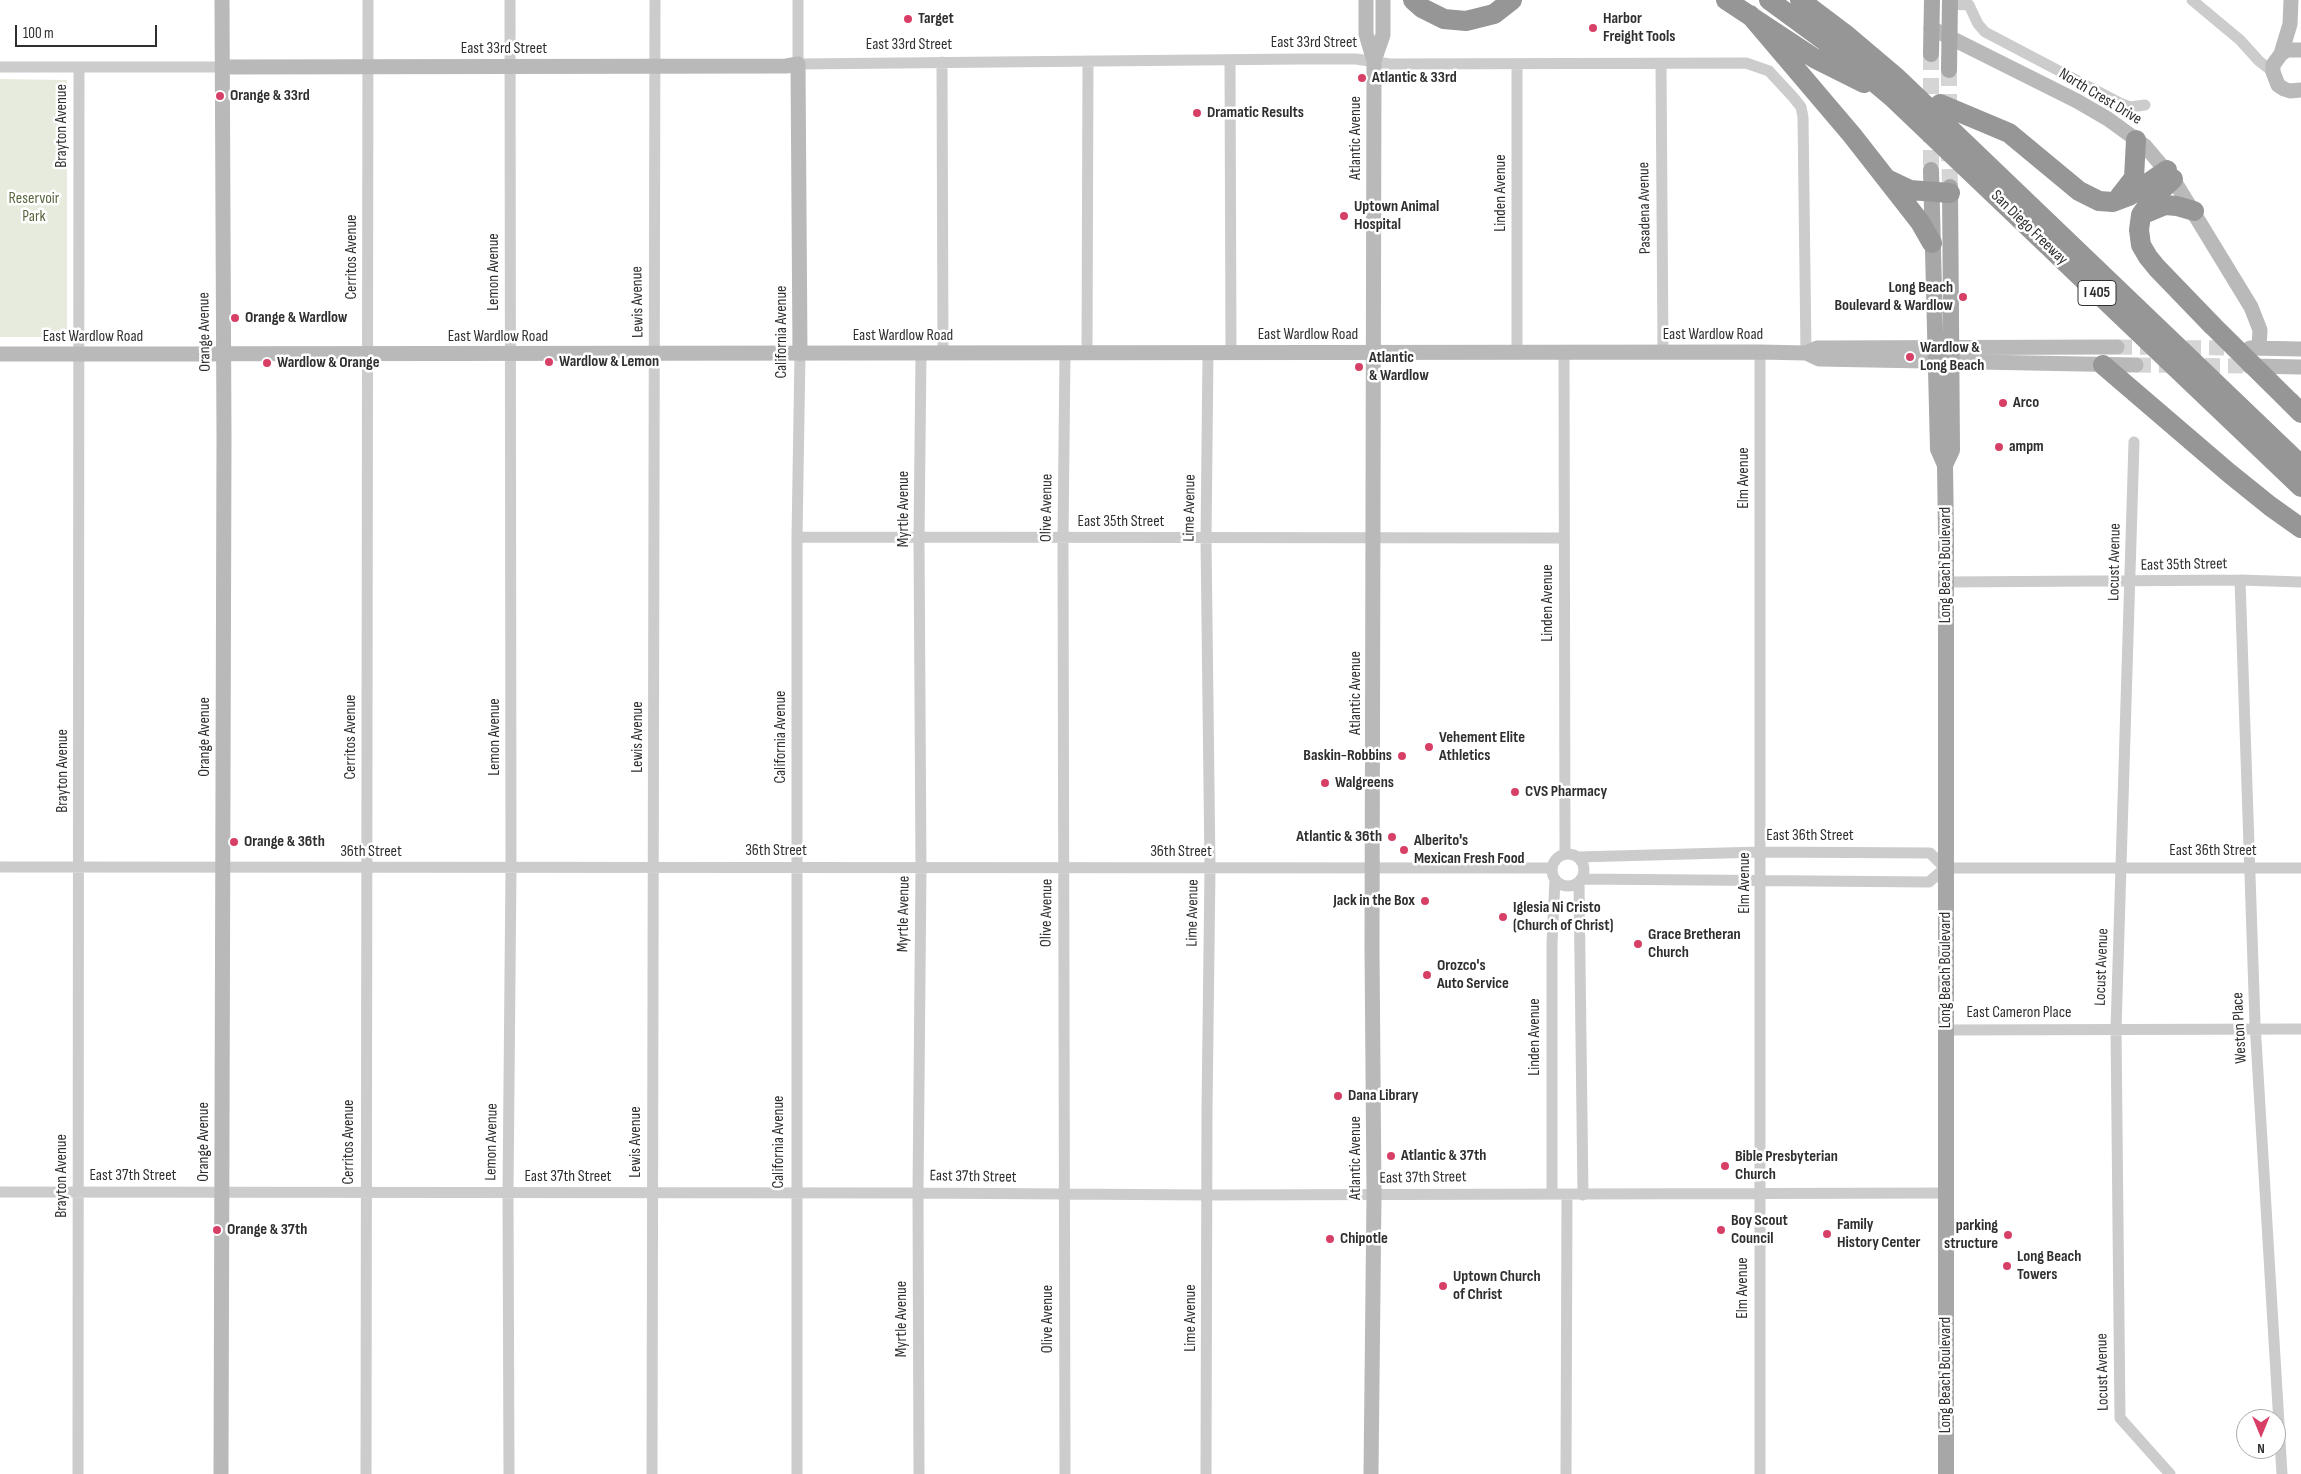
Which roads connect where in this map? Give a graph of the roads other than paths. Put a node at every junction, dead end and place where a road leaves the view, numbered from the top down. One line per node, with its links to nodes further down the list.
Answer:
1 (222, 0): 36 (main road, Orange Avenue)
2 (368, 0): 37 (street, Cerritos Avenue)
3 (510, 0): 32 (street, Lemon Avenue)
4 (655, 0): 33 (street, Lewis Avenue)
5 (798, 0): 30 (street, California Avenue)
6 (1366, 0): 28 (main road, Atlantic Avenue)
7 (1383, 0): 28 (main road, Atlantic Avenue)
8 (1413, 0): 9 (highway)
9 (1512, 0)
10 (1726, 0): 18 (highway)
11 (1769, 0): 40 (highway, San Diego Freeway / I 405)
12 (1800, 0): 84 (highway)
13 (1817, 0): 41 (highway, San Diego Freeway / I 405)
14 (1932, 0): 20 (main road)
15 (2192, 0): 25 (street)
16 (2290, 0): 19 (main road)
17 (1950, 2): 21 (main road); 42 (street)
18 (1750, 15): 40 (highway); 46 (highway)
19 (2290, 24): 22 (main road); 25 (main road)
20 (1931, 28): 21 (main road, North Crest Drive); 23 (main road)
21 (1949, 37): 38 (main road); 43 (main road, North Crest Drive)
22 (2301, 50): 25 (main road)
23 (1931, 54)
24 (1230, 61): 27 (street, East 33rd Street); 28 (street, East 33rd Street); 56 (street)
25 (2276, 61): 39 (main road)
26 (942, 62): 27 (street, East 33rd Street); 30 (street, East 33rd Street); 60 (street)
27 (1088, 62): 62 (street)
28 (1374, 62): 31 (street, East 33rd Street); 57 (main road, Atlantic Avenue)
29 (1661, 63): 31 (street, East 33rd Street); 58 (street, Pasadena Avenue); 66 (street, East 33rd Street)
30 (798, 64): 33 (main road, East 33rd Street); 72 (main road, California Avenue)
31 (1517, 64): 64 (street, Linden Avenue)
32 (510, 66): 33 (main road, East 33rd Street); 37 (main road, East 33rd Street); 70 (street, Lemon Avenue)
33 (654, 66): 71 (street, Lewis Avenue)
34 (0, 67): 35 (street, East 33rd Street)
35 (78, 67): 36 (street, East 33rd Street); 68 (street, Brayton Avenue)
36 (222, 67): 37 (main road, East 33rd Street); 69 (main road, Orange Avenue)
37 (368, 67): 75 (street, Cerritos Avenue)
38 (1949, 70)
39 (2299, 94)
40 (1893, 98): 86 (highway); 87 (highway, San Diego Freeway / I 405)
41 (1940, 104): 48 (highway); 83 (highway, San Diego Freeway / I 405)
42 (2145, 105)
43 (2136, 140): 45 (main road, North Crest Drive); 48 (highway)
44 (1931, 170): 47 (main road, Long Beach Boulevard)
45 (2170, 175): 48 (highway); 49 (main road, North Crest Drive); 50 (highway)
46 (1883, 176): 47 (highway); 51 (highway)
47 (1943, 191): 51 (main road, Long Beach Boulevard); 74 (main road, Long Beach Boulevard)
48 (2112, 202)
49 (2194, 211): 50 (highway); 54 (main road, North Crest Drive)
50 (2141, 215): 81 (highway, bridge)
51 (1932, 243): 76 (main road, Long Beach Boulevard)
52 (2117, 347): 74 (main road, East Wardlow Road)
53 (2227, 348): 54 (main road)
54 (2259, 348): 55 (main road)
55 (2301, 349)
56 (1231, 352): 57 (main road, East Wardlow Road); 63 (main road, East Wardlow Road)
57 (1372, 352): 64 (main road, East Wardlow Road); 93 (main road, Atlantic Avenue)
58 (1663, 352): 59 (main road, East Wardlow Road); 65 (main road, East Wardlow Road)
59 (1760, 352): 66 (main road, East Wardlow Road); 99 (street, Elm Avenue)
60 (943, 353): 61 (main road, East Wardlow Road); 73 (main road, East Wardlow Road)
61 (1065, 353): 62 (main road, East Wardlow Road); 91 (street, Olive Avenue)
62 (1087, 353): 63 (main road, East Wardlow Road)
63 (1208, 353): 92 (street, Lime Avenue)
64 (1517, 353): 65 (main road, East Wardlow Road)
65 (1564, 353): 94 (street, Linden Avenue)
66 (1806, 353): 76 (main road, East Wardlow Road)
67 (0, 354): 68 (main road, East Wardlow Road)
68 (79, 354): 69 (main road, East Wardlow Road); 103 (street, Brayton Avenue)
69 (223, 354): 75 (main road, East Wardlow Road); 107 (main road, Orange Avenue)
70 (511, 354): 71 (main road, East Wardlow Road); 75 (main road, East Wardlow Road); 109 (street, Lemon Avenue)
71 (655, 354): 72 (main road, East Wardlow Road); 104 (street, Lewis Avenue)
72 (800, 354): 73 (main road, East Wardlow Road); 89 (street, California Avenue)
73 (921, 354): 90 (street, Myrtle Avenue)
74 (1952, 354): 76 (main road, East Wardlow Road); 77 (main road, East Wardlow Road); 85 (main road, Long Beach Boulevard)
75 (368, 355): 108 (street, Cerritos Avenue)
76 (1935, 355): 85 (main road, Long Beach Boulevard)
77 (2103, 365): 78 (main road, East Wardlow Road); 88 (highway)
78 (2136, 365)
79 (2247, 366): 80 (main road)
80 (2301, 367)
81 (2296, 407)
82 (2134, 442): 97 (street, Locust Avenue)
83 (2301, 450)
84 (2301, 464)
85 (1945, 465): 96 (main road, Long Beach Boulevard)
86 (2301, 474)
87 (2301, 488)
88 (2301, 528)
89 (797, 537): 90 (street, East 35th Street); 105 (street, California Avenue)
90 (919, 538): 91 (street, East 35th Street); 114 (street, Myrtle Avenue)
91 (1062, 538): 92 (street, East 35th Street); 115 (street, Olive Avenue)
92 (1206, 538): 93 (street, East 35th Street); 116 (street, Lime Avenue)
93 (1374, 538): 94 (street, East 35th Street); 110 (main road, Atlantic Avenue)
94 (1564, 538): 100 (street, Linden Avenue)
95 (2240, 580): 97 (street, East 35th Street); 98 (street, East 35th Street); 112 (street, Weston Place)
96 (1947, 582): 97 (street, East 35th Street); 111 (main road, Long Beach Boulevard)
97 (2131, 582): 106 (street, Locust Avenue)
98 (2301, 582)
99 (1761, 852): 101 (street, East 36th Street); 111 (street, East 36th Street); 119 (street, Elm Avenue)
100 (1565, 854): 101 (street); 117 (street)
101 (1578, 857): 118 (street)
102 (0, 867): 103 (street, 36th Street)
103 (80, 867): 107 (street, 36th Street); 125 (street, Brayton Avenue)
104 (654, 867): 105 (street, 36th Street); 109 (street, 36th Street); 129 (street, Lewis Avenue)
105 (799, 867): 114 (street, 36th Street); 130 (street, California Avenue)
106 (2121, 867): 111 (street, East 36th Street); 112 (street, East 36th Street); 120 (street, Locust Avenue)
107 (222, 868): 108 (street, 36th Street); 126 (main road, Orange Avenue)
108 (367, 868): 109 (street, 36th Street); 127 (street, Cerritos Avenue)
109 (511, 868): 128 (street, Lemon Avenue)
110 (1373, 868): 116 (street, 36th Street); 117 (street, 36th Street); 137 (main road, Atlantic Avenue)
111 (1945, 868): 119 (street); 123 (main road, Long Beach Boulevard)
112 (2250, 868): 113 (street, East 36th Street); 121 (street, Weston Place)
113 (2301, 868)
114 (921, 869): 115 (street, 36th Street); 131 (street, Myrtle Avenue)
115 (1065, 869): 116 (street, 36th Street); 132 (street, Olive Avenue)
116 (1210, 869): 136 (street, Lime Avenue)
117 (1553, 874): 118 (street); 133 (street, Linden Avenue)
118 (1581, 881): 119 (street); 139 (street)
119 (1761, 882): 134 (street, Elm Avenue)
120 (2116, 1029): 121 (street, East Cameron Place); 123 (street, East Cameron Place); 153 (street, Locust Avenue)
121 (2256, 1029): 122 (street, East Cameron Place); 154 (street, Weston Place)
122 (2301, 1029)
123 (1946, 1030): 135 (main road, Long Beach Boulevard)
124 (0, 1192): 125 (street, East 37th Street)
125 (78, 1192): 126 (street, East 37th Street); 140 (street, Brayton Avenue)
126 (221, 1192): 127 (street, East 37th Street); 141 (main road, Orange Avenue)
127 (365, 1192): 128 (street, East 37th Street); 142 (street, Cerritos Avenue)
128 (508, 1192): 129 (street, East 37th Street); 143 (street, Lemon Avenue)
129 (652, 1193): 130 (street, East 37th Street); 144 (street, Lewis Avenue)
130 (796, 1193): 131 (street, East 37th Street); 145 (street, California Avenue)
131 (918, 1193): 132 (street, East 37th Street); 146 (street, Myrtle Avenue)
132 (1064, 1194): 136 (street, East 37th Street); 147 (street, Olive Avenue)
133 (1552, 1194): 137 (street, East 37th Street); 138 (street, East 37th Street)
134 (1760, 1194): 135 (street, East 37th Street); 139 (street, East 37th Street); 151 (street, Elm Avenue)
135 (1946, 1194): 152 (main road, Long Beach Boulevard)
136 (1208, 1195): 137 (street, East 37th Street); 148 (street, Lime Avenue)
137 (1374, 1195): 149 (main road, Atlantic Avenue)
138 (1566, 1195): 139 (street, East 37th Street); 150 (street)
139 (1582, 1195)
140 (78, 1474)
141 (221, 1474)
142 (366, 1474)
143 (509, 1474)
144 (652, 1474)
145 (797, 1474)
146 (919, 1474)
147 (1065, 1474)
148 (1206, 1474)
149 (1371, 1474)
150 (1566, 1474)
151 (1760, 1474)
152 (1946, 1474)
153 (2170, 1474)
154 (2282, 1474)

